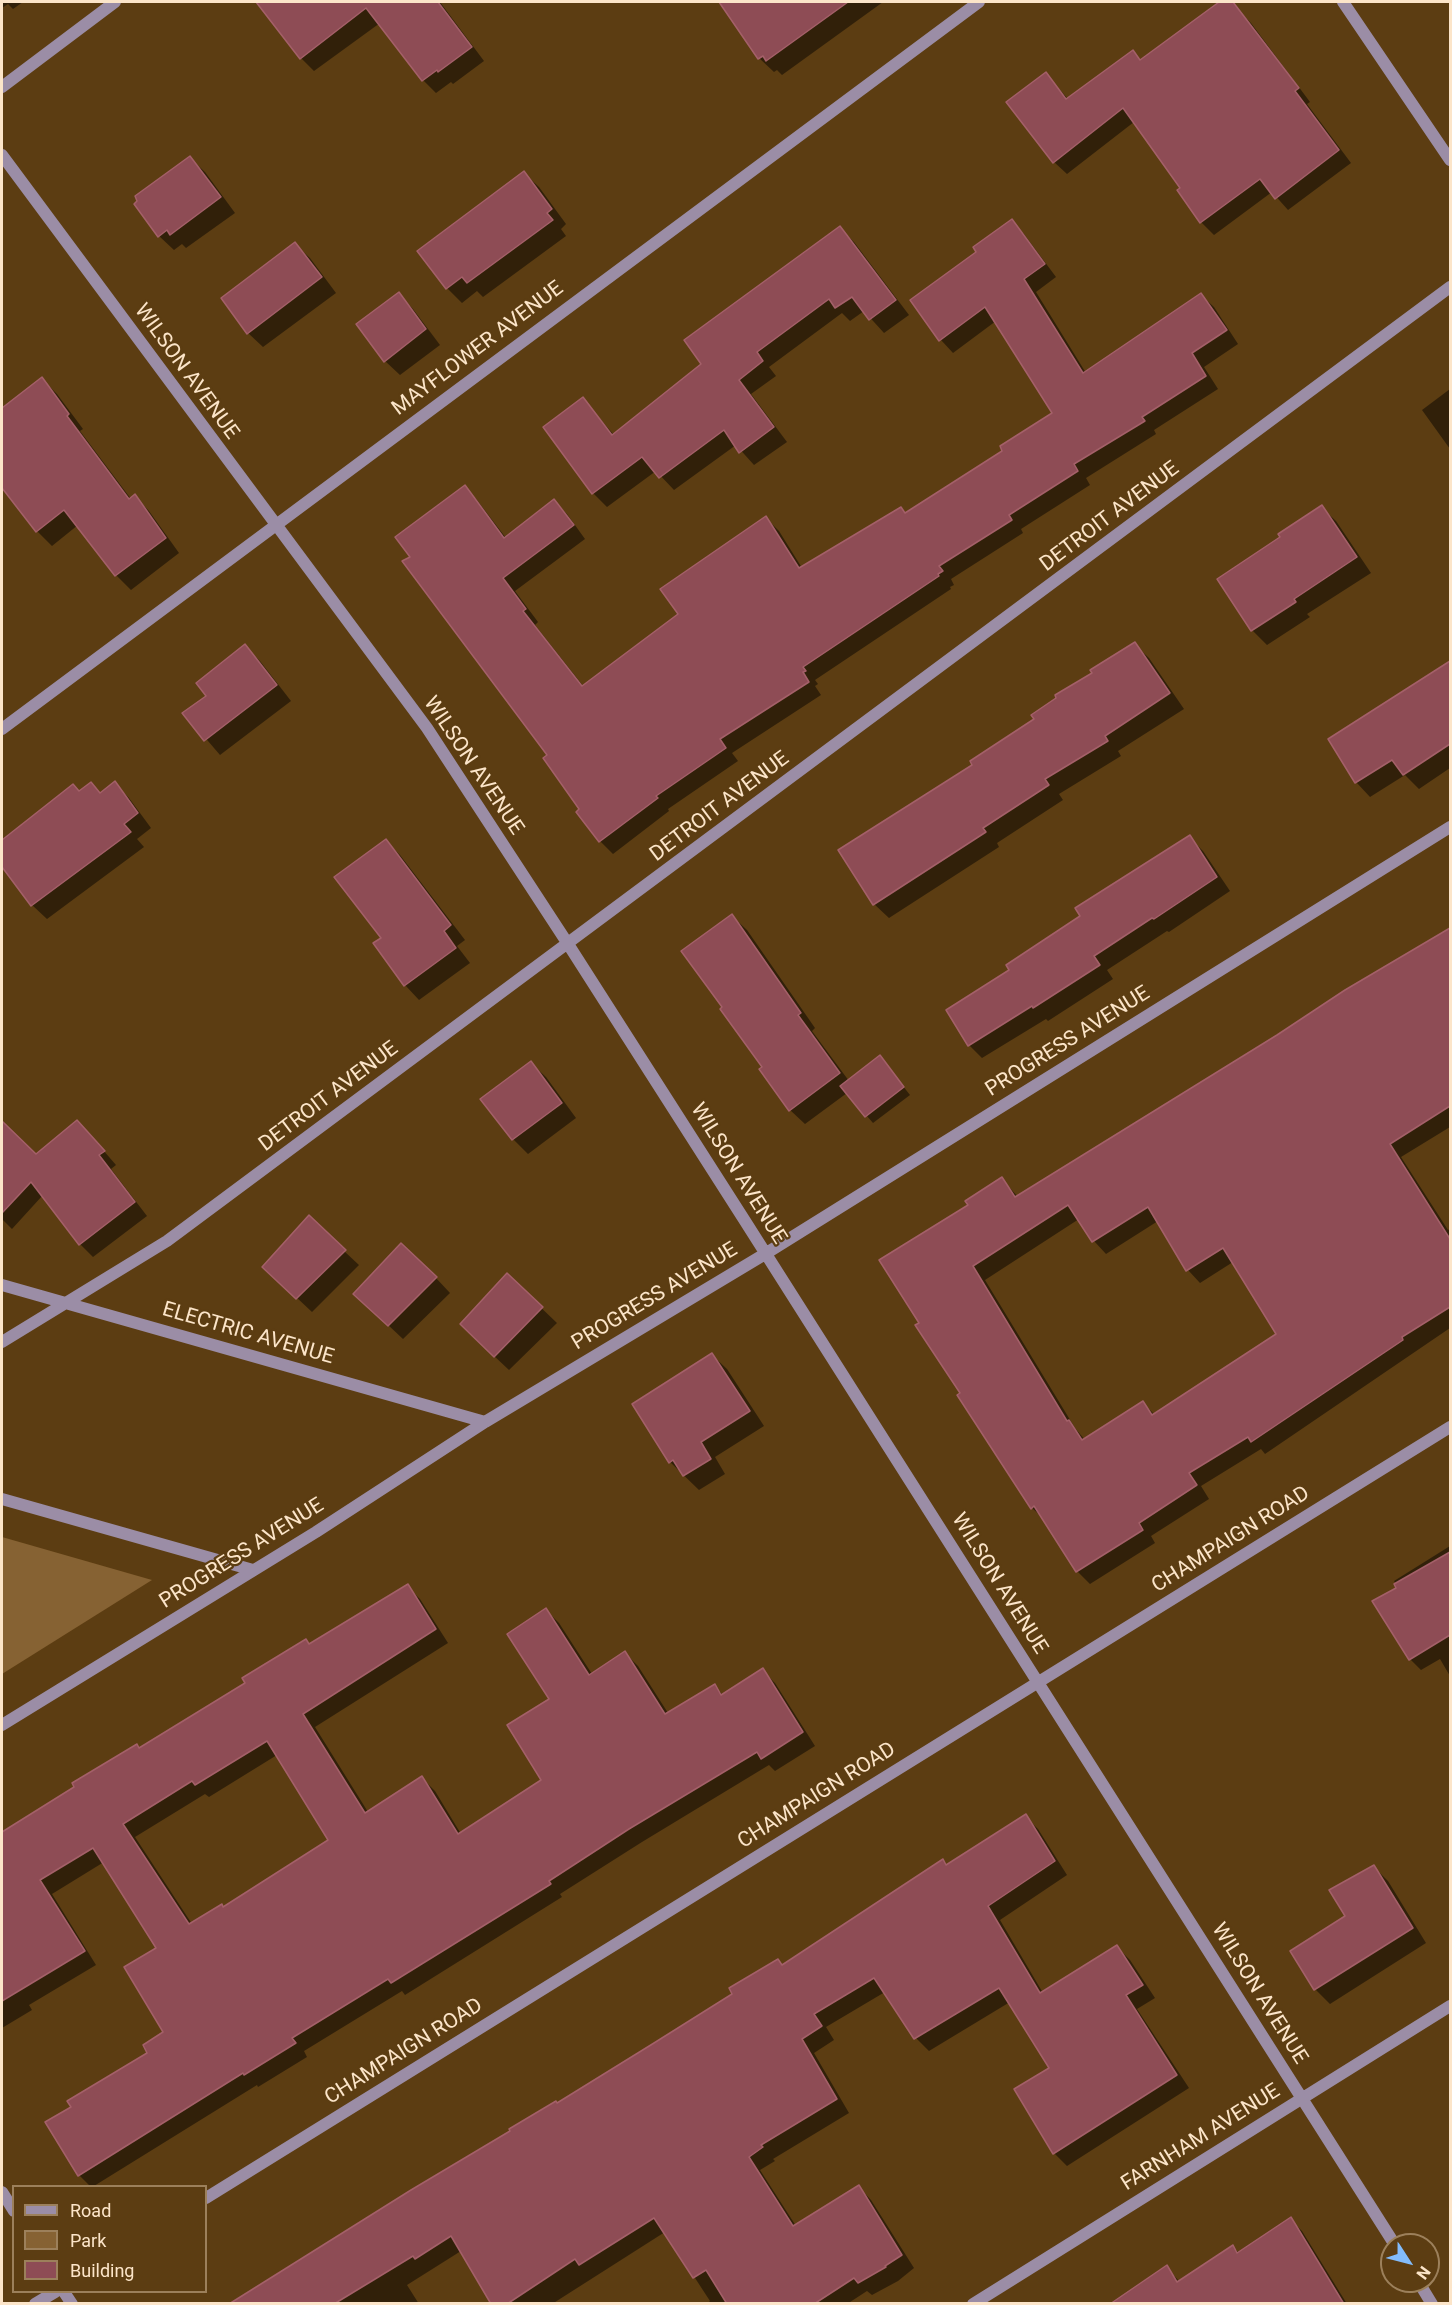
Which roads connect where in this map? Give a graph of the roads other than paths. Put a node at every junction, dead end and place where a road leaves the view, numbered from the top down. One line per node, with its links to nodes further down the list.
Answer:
1 (115, 2): 4 (street)
2 (979, 2): 8 (street, MAYFLOWER AVENUE)
3 (1343, 2): 6 (street)
4 (2, 87)
5 (2, 155): 8 (street, WILSON AVENUE)
6 (1450, 160)
7 (1450, 287): 11 (street, DETROIT AVENUE)
8 (275, 525): 9 (street, MAYFLOWER AVENUE); 11 (street, WILSON AVENUE)
9 (2, 729)
10 (1450, 827): 12 (street, PROGRESS AVENUE)
11 (568, 944): 12 (street, WILSON AVENUE); 14 (street, DETROIT AVENUE)
12 (765, 1254): 16 (street, PROGRESS AVENUE); 20 (street, WILSON AVENUE)
13 (2, 1285): 14 (street, ELECTRIC AVENUE)
14 (67, 1303): 15 (street, DETROIT AVENUE); 16 (street, ELECTRIC AVENUE)
15 (2, 1342)
16 (484, 1422): 19 (street, PROGRESS AVENUE)
17 (1450, 1427): 20 (street, CHAMPAIGN ROAD)
18 (2, 1498): 19 (street)
19 (254, 1570): 21 (street, PROGRESS AVENUE)
20 (1038, 1682): 23 (street, WILSON AVENUE); 25 (street, CHAMPAIGN ROAD)
21 (2, 1725)
22 (1450, 2006): 23 (street, FARNHAM AVENUE)
23 (1301, 2099): 27 (street, WILSON AVENUE); 30 (street, FARNHAM AVENUE)
24 (2, 2192): 26 (street)
25 (207, 2197)
26 (12, 2208)
27 (1387, 2233)
28 (53, 2293): 29 (street)
29 (35, 2304)
30 (974, 2304)

